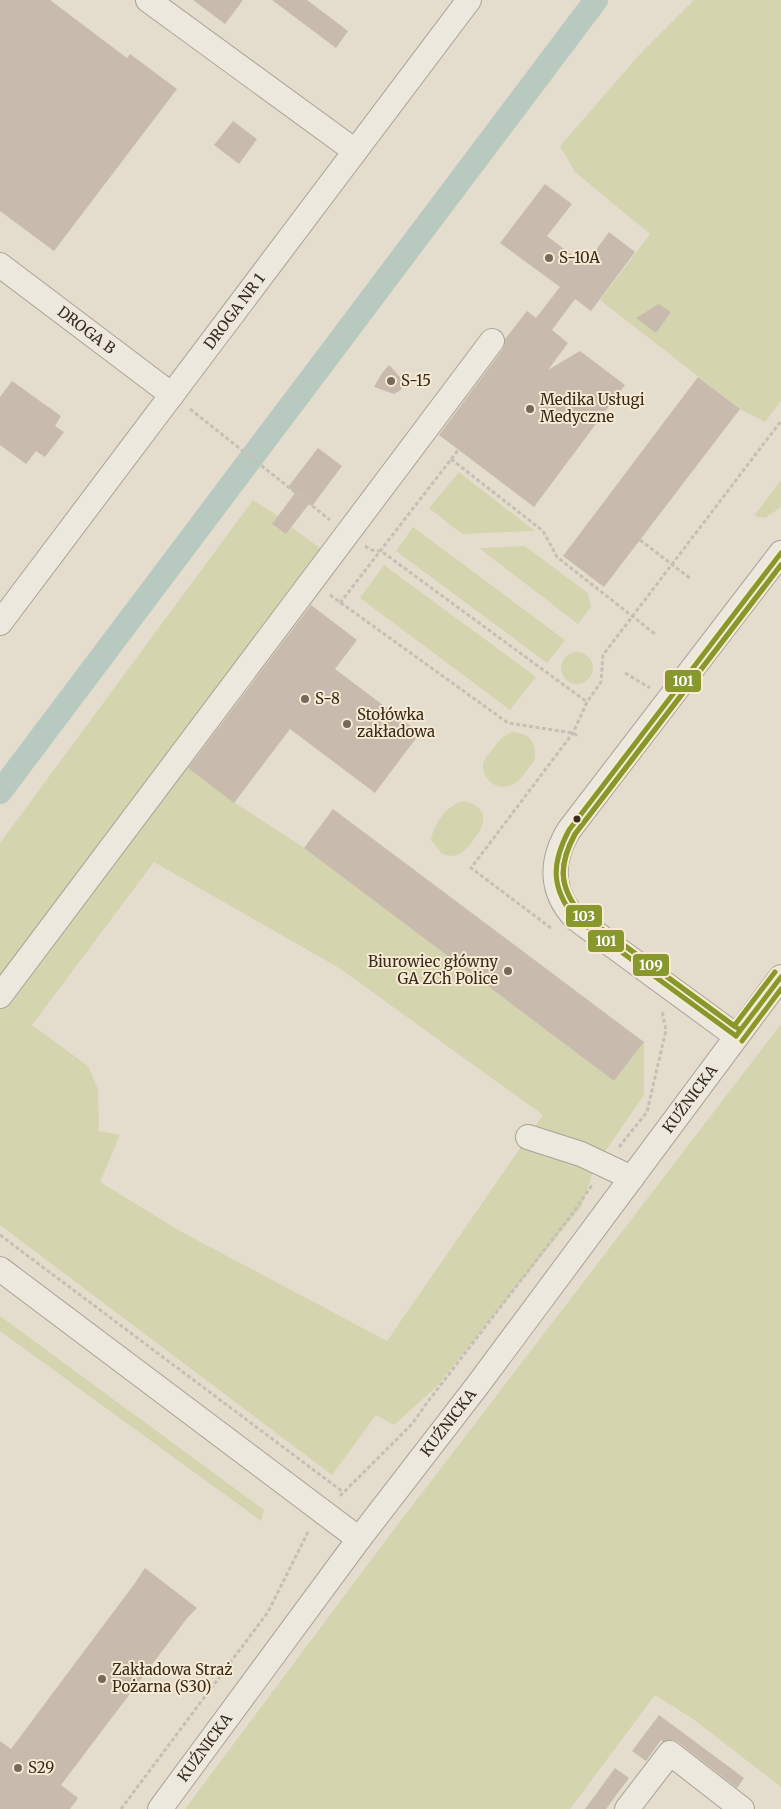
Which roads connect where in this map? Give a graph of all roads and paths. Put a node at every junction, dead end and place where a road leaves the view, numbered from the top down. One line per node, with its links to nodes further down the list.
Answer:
1 (148, 0): 3 (street)
2 (469, 0): 3 (street, DROGA NR 1)
3 (355, 151): 6 (street, DROGA NR 1)
4 (0, 265): 6 (street, DROGA B)
5 (492, 341): 10 (street)
6 (172, 395): 10 (path); 19 (street, DROGA NR 1)
7 (781, 420): 14 (path)
8 (459, 449): 9 (path)
9 (451, 459): 12 (path); 18 (path)
10 (347, 533): 12 (path); 16 (street)
11 (640, 540): 14 (path)
12 (382, 551): 17 (path); 21 (path)
13 (781, 553): 28 (street)
14 (672, 563): 15 (path); 18 (path)
15 (691, 579)
16 (312, 581): 17 (path); 26 (street)
17 (340, 603): 22 (path)
18 (632, 616): 20 (path); 21 (path)
19 (0, 623)
20 (655, 634)
21 (587, 702): 22 (path)
22 (573, 733): 23 (path); 24 (path)
23 (578, 736)
24 (514, 900)
25 (781, 977): 28 (street, KUŹNICKA)
26 (0, 996)
27 (663, 1012): 30 (path)
28 (736, 1036): 31 (street, KUŹNICKA)
29 (528, 1137): 30 (street)
30 (605, 1165): 31 (street); 34 (path)
31 (632, 1178): 36 (street, KUŹNICKA)
32 (0, 1235): 34 (path)
33 (0, 1269): 35 (street)
34 (343, 1492): 35 (path)
35 (324, 1513): 36 (street); 37 (path)
36 (359, 1540): 38 (street, KUŹNICKA)
37 (121, 1809)
38 (160, 1809)
39 (627, 1809): 40 (street)
40 (742, 1809)

